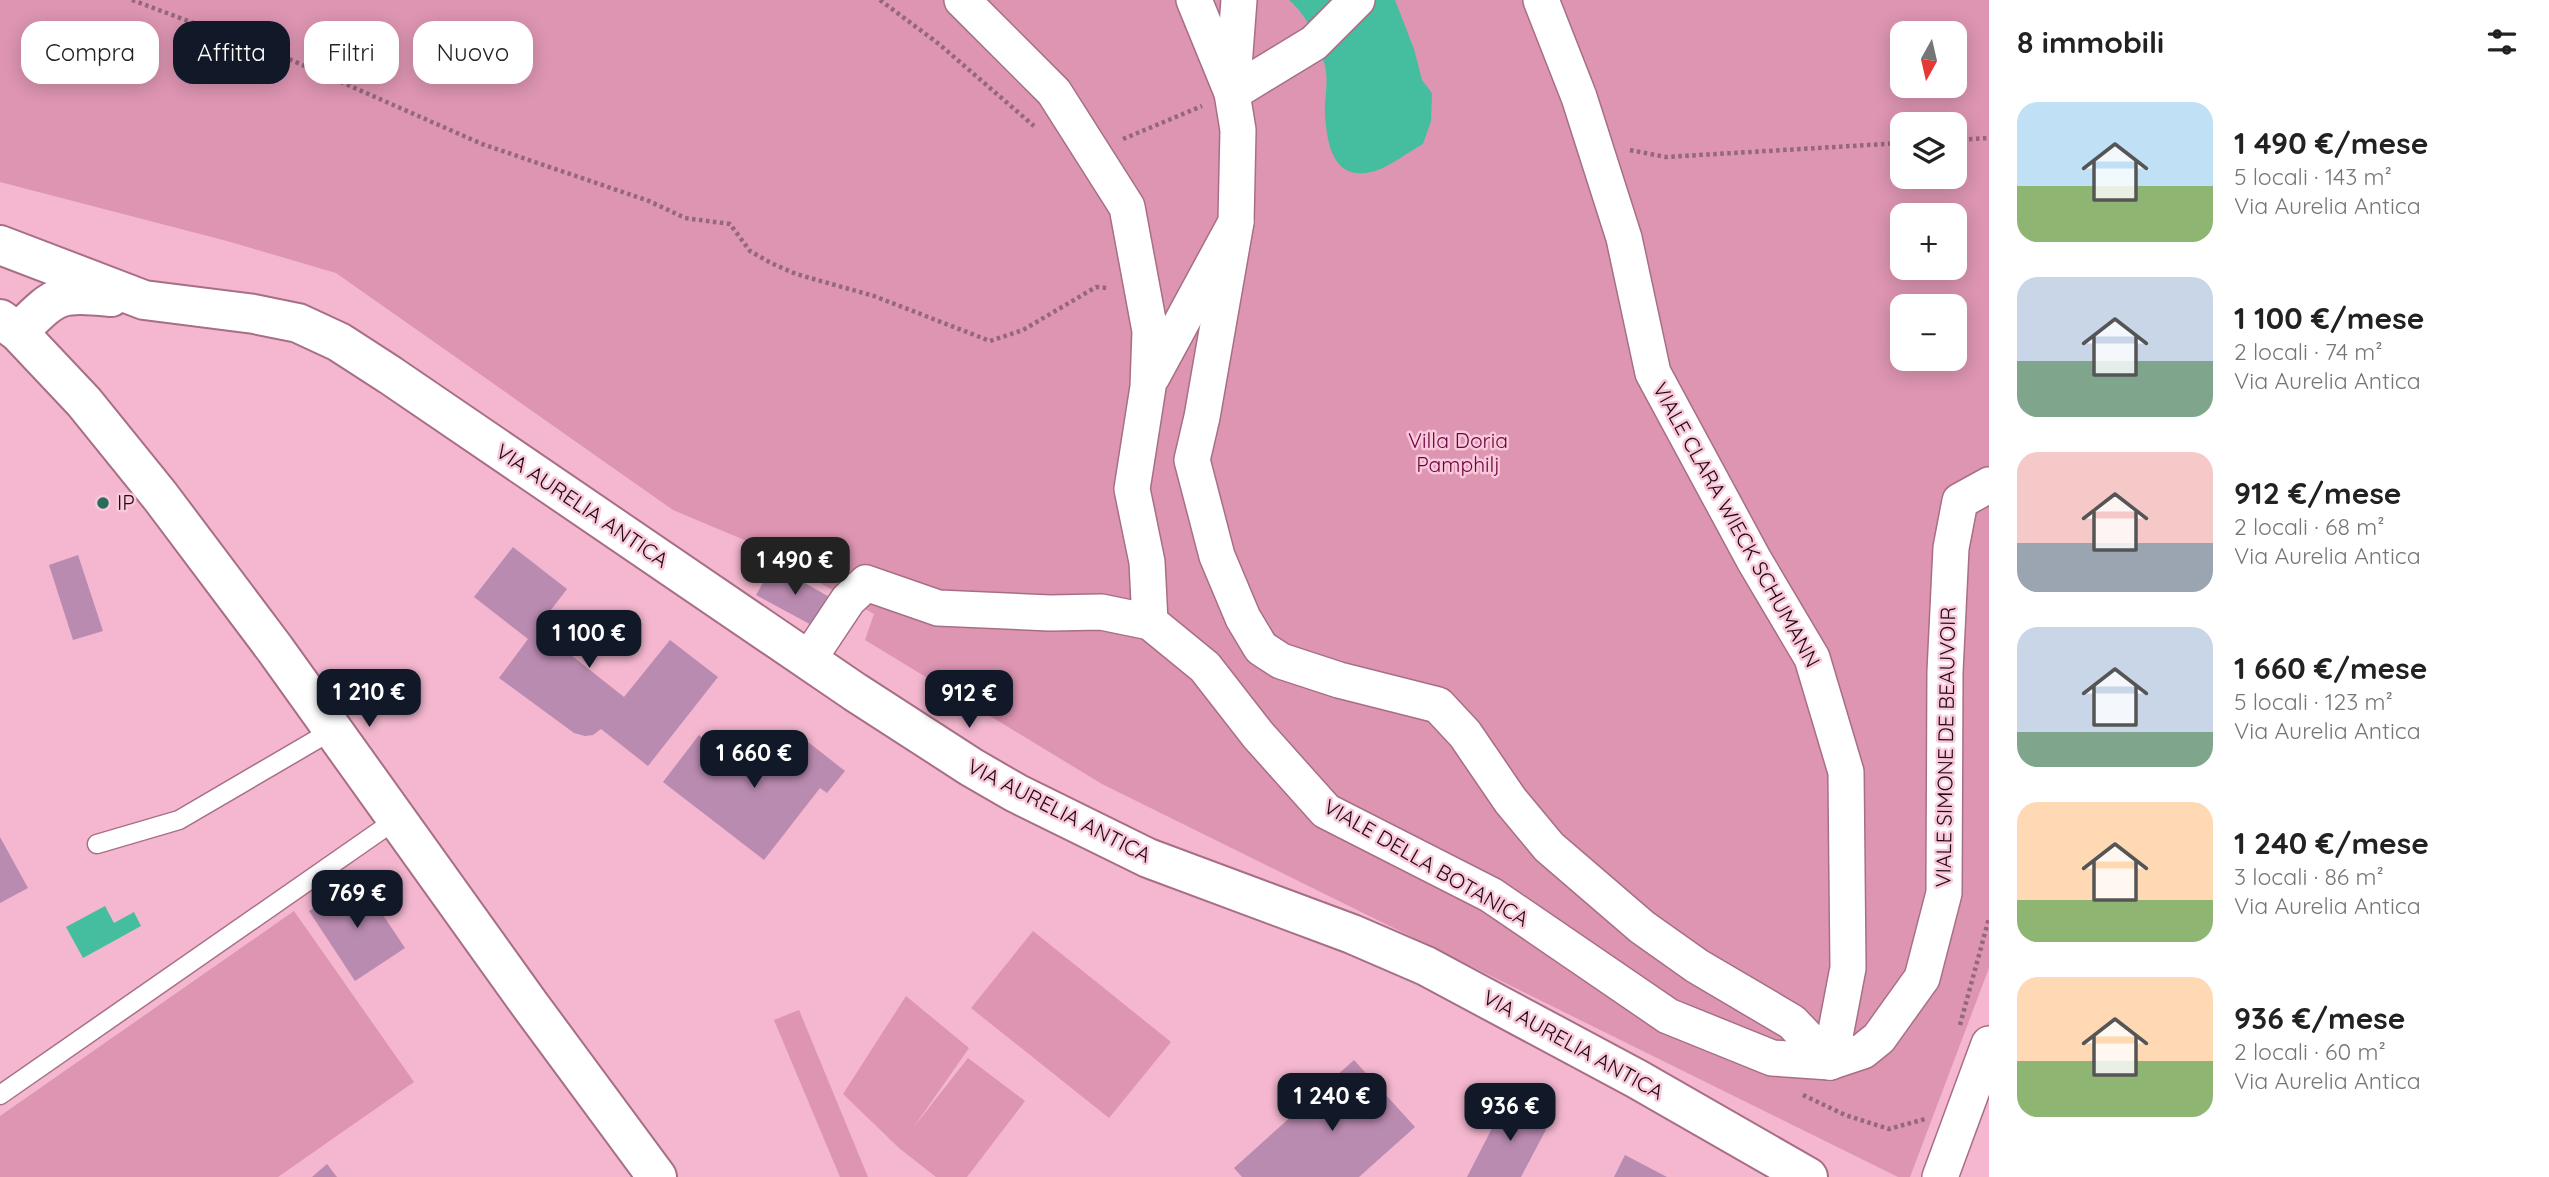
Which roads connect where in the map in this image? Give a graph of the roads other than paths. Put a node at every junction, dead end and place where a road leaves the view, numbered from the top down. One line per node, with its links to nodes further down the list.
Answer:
1 (962, 0): 11 (street)
2 (1194, 0): 6 (street)
3 (1238, 0): 6 (street)
4 (1357, 0): 6 (street)
5 (1541, 0): 20 (street, VIALE CLARA WIECK SCHUMANN)
6 (1232, 93): 7 (street)
7 (1236, 222): 11 (street); 20 (street)
8 (0, 245): 9 (street, VIA AURELIA ANTICA)
9 (144, 300): 10 (street); 14 (street, VIA AURELIA ANTICA)
10 (9, 326): 15 (street)
11 (1147, 387): 13 (street)
12 (1989, 485): 20 (street, VIALE SIMONE DE BEAUVOIR)
13 (1150, 622): 14 (street); 19 (street, VIALE DELLA BOTANICA)
14 (808, 660): 23 (street, VIA AURELIA ANTICA)
15 (333, 730): 16 (street); 17 (lane)
16 (397, 819): 21 (lane); 22 (street)
17 (97, 844)
18 (1989, 1044): 24 (street)
19 (1786, 1060): 20 (street, VIALE SIMONE DE BEAUVOIR)
20 (1830, 1062)
21 (0, 1095)
22 (657, 1177)
23 (1808, 1177)
24 (1940, 1177)

